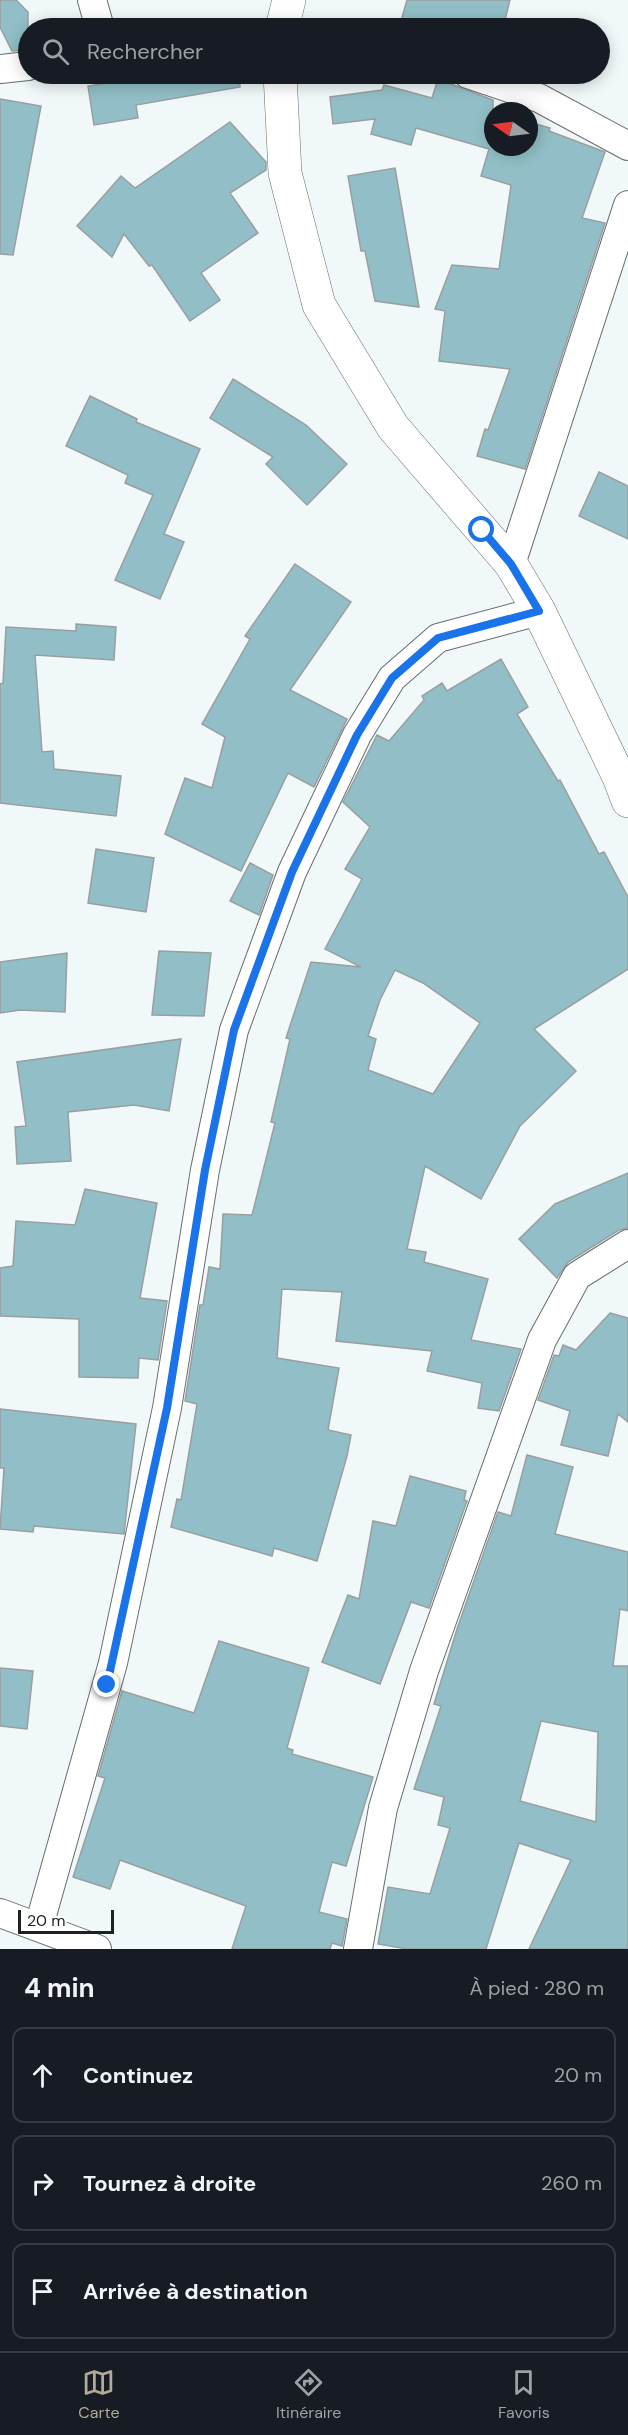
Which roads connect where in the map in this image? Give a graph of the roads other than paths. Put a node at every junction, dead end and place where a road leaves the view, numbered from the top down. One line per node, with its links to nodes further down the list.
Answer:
1 (93, 0): 3 (street)
2 (289, 0): 4 (street)
3 (98, 18)
4 (284, 18)
5 (18, 67): 6 (street)
6 (0, 69)
7 (281, 84): 11 (street)
8 (497, 84): 9 (street)
9 (628, 146)
10 (628, 205): 11 (street)
11 (511, 564): 12 (street)
12 (539, 611): 13 (street); 16 (street)
13 (628, 801)
14 (628, 1244): 18 (street)
15 (0, 1913): 16 (street)
16 (39, 1926): 17 (street)
17 (97, 1949)
18 (358, 1949)

